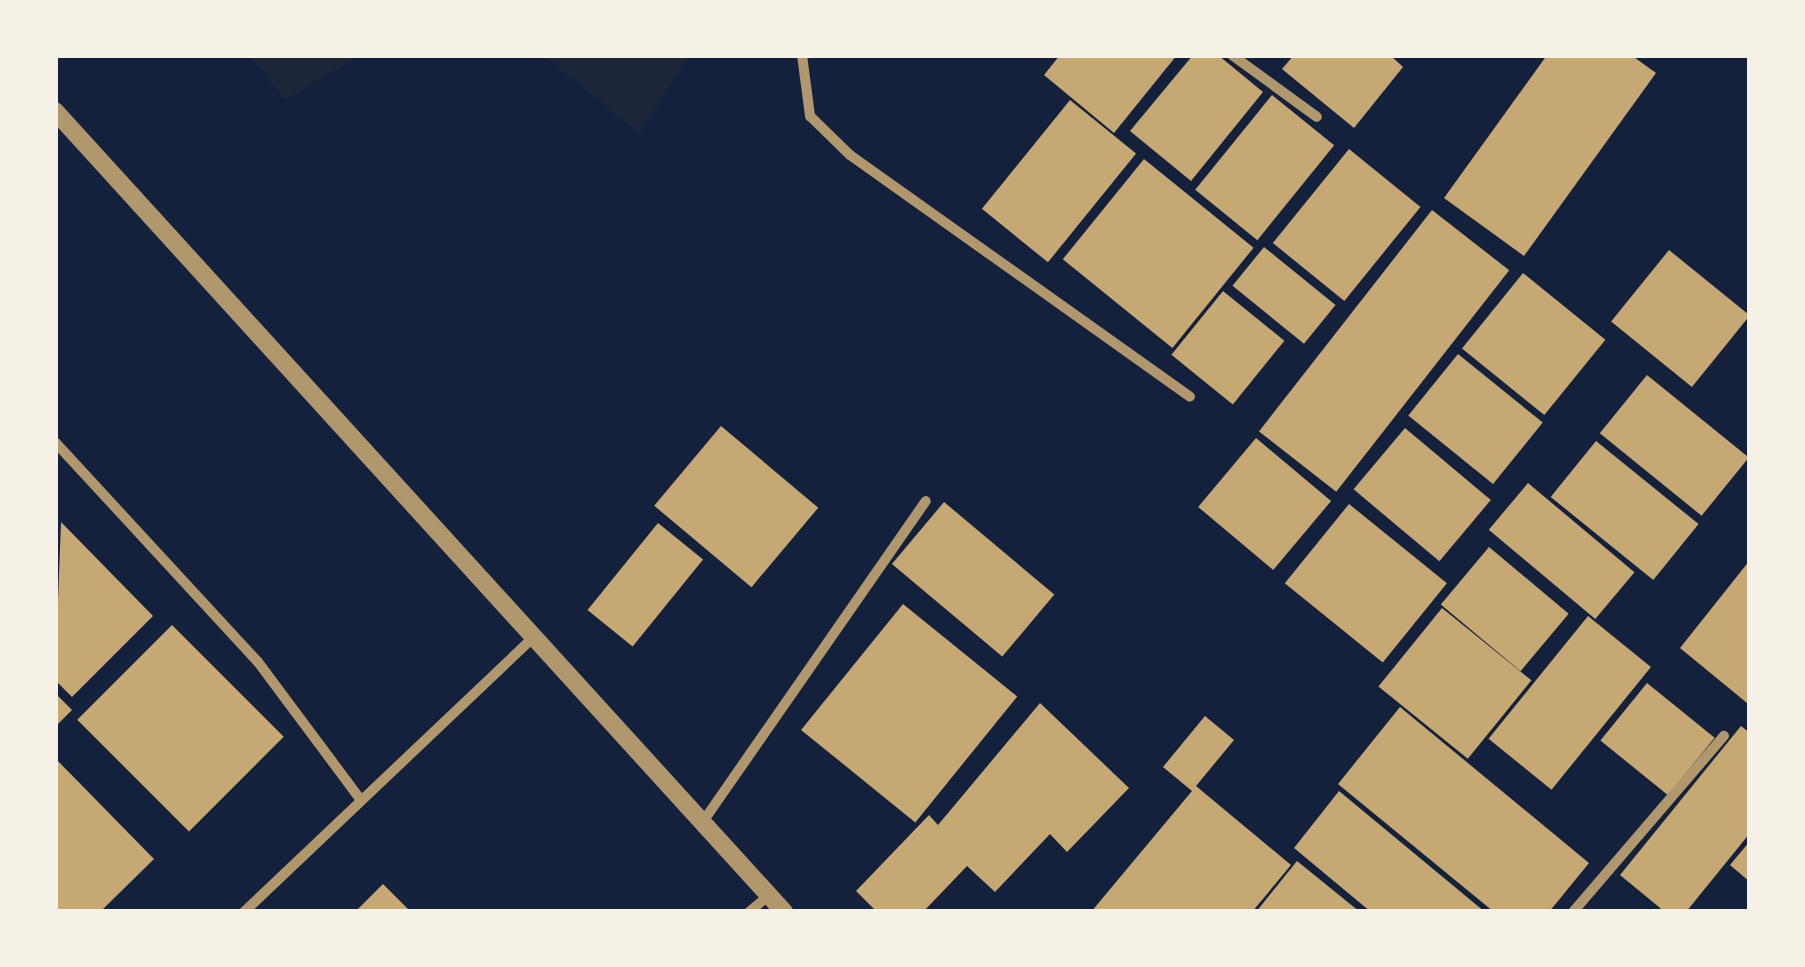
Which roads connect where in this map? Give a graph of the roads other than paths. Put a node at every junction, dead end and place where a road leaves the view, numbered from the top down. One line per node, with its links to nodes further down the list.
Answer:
1 (802, 55): 5 (street)
2 (1232, 55): 4 (street)
3 (55, 111): 8 (street)
4 (1317, 117)
5 (1190, 397)
6 (55, 442): 10 (street)
7 (926, 501): 11 (street)
8 (532, 638): 10 (street); 11 (street)
9 (1724, 736): 16 (street)
10 (361, 800): 13 (street)
11 (701, 824): 12 (street)
12 (768, 896): 14 (street); 15 (street)
13 (244, 912)
14 (749, 912)
15 (784, 912)
16 (1573, 912)

